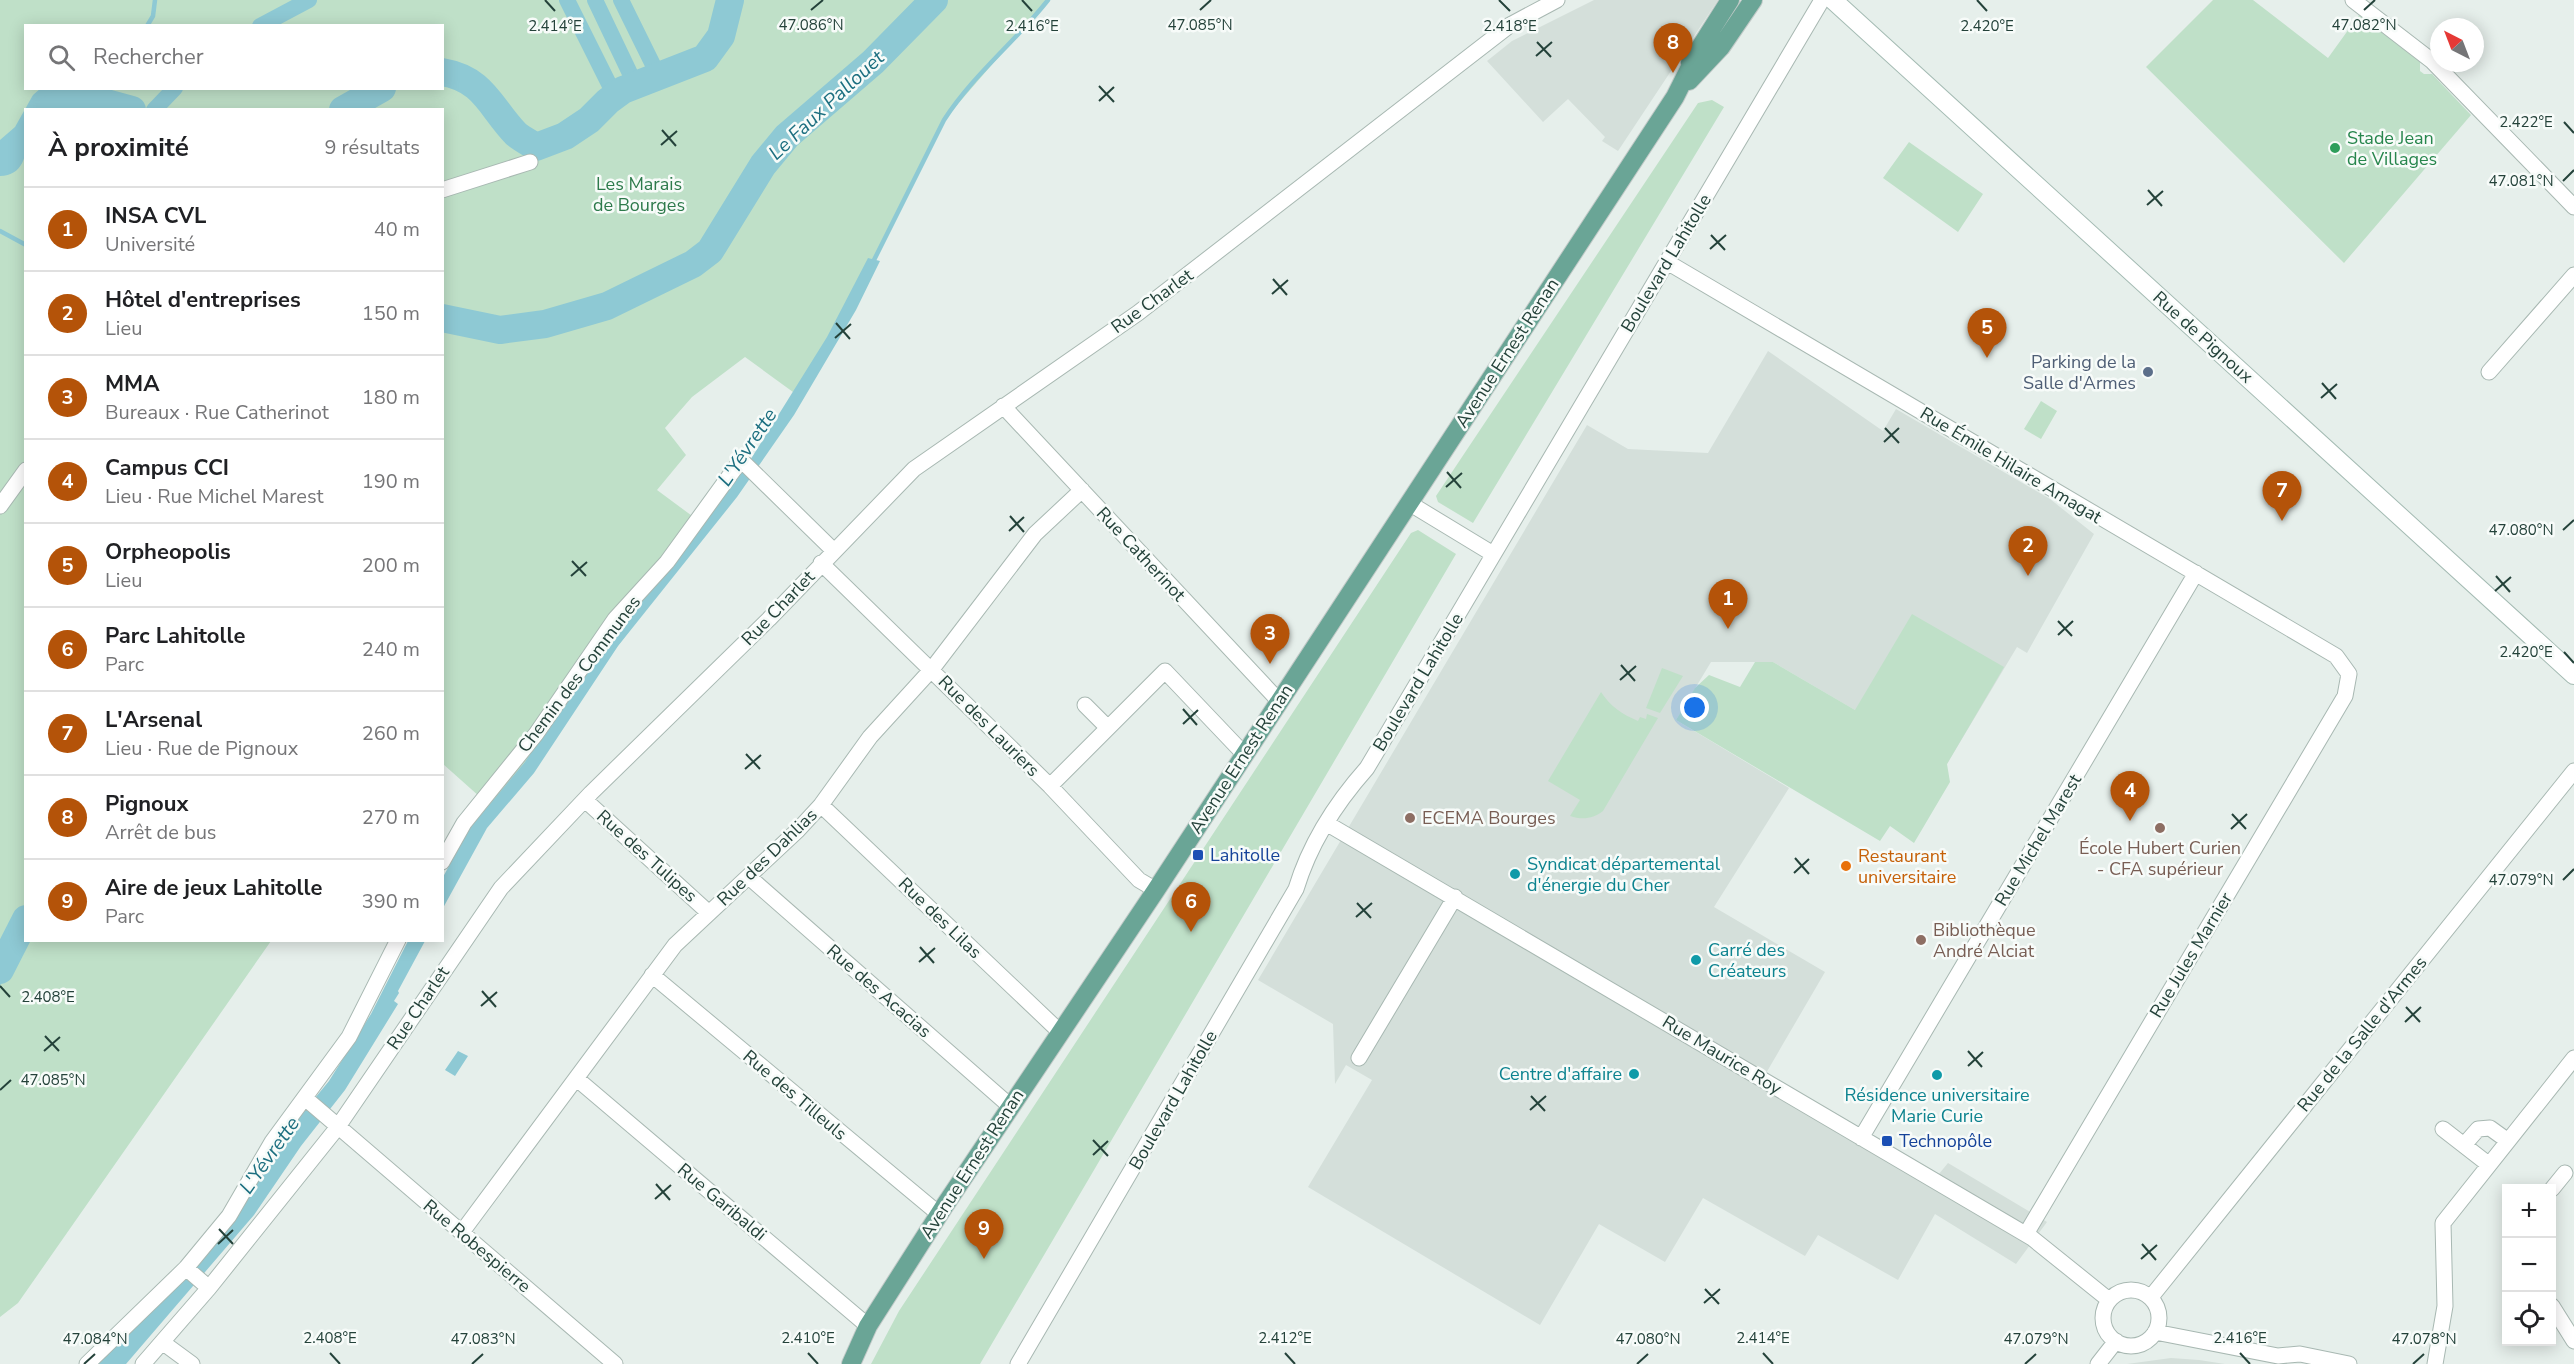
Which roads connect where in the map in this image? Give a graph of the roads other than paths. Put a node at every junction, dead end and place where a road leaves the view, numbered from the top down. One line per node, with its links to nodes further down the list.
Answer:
1 (1557, 0): 14 (street, Rue Charlet)
2 (1730, 0): 7 (main road, Avenue Ernest Renan)
3 (1753, 0): 7 (main road, Avenue Ernest Renan)
4 (1822, 0): 11 (street, Boulevard Lahitolle)
5 (1833, 0): 25 (main road, Rue de Pignoux)
6 (2353, 0): 10 (street)
7 (1675, 97): 17 (main road, Avenue Ernest Renan)
8 (530, 162): 9 (street)
9 (444, 189)
10 (2574, 207)
11 (1667, 262): 20 (street, Boulevard Lahitolle); 22 (street, Rue Émile Hilaire Amagat)
12 (2574, 275): 13 (street)
13 (2490, 372)
14 (1003, 406): 16 (street, Rue Catherinot); 19 (street, Rue Charlet)
15 (24, 473): 18 (street)
16 (1082, 490): 23 (street, Rue des Dahlias); 26 (street, Rue Catherinot)
17 (1409, 503): 20 (street); 26 (main road, Avenue Ernest Renan)
18 (0, 507)
19 (833, 550): 21 (street, Rue Charlet); 35 (street, Chemin des Communes)
20 (1493, 554): 34 (street, Boulevard Lahitolle)
21 (821, 562): 23 (street, Rue des Lauriers); 32 (street, Rue Charlet)
22 (2196, 573): 24 (street, Rue Émile Hilaire Amagat); 50 (street, Rue Michel Marest)
23 (932, 669): 31 (street, Rue des Lauriers); 33 (street, Rue des Dahlias)
24 (2349, 674): 58 (street, Rue Jules Marnier)
25 (2574, 675)
26 (1279, 701): 29 (main road, Avenue Ernest Renan)
27 (1085, 705): 28 (street)
28 (1108, 728): 29 (street); 31 (street)
29 (1244, 754): 37 (main road, Avenue Ernest Renan)
30 (2574, 771): 61 (street, Rue de la Salle d'Armes)
31 (1050, 786): 37 (street, Rue des Lauriers)
32 (585, 800): 39 (street, Rue des Tulipes); 48 (street, Rue Charlet)
33 (821, 805): 36 (street, Rue des Dahlias); 42 (street, Rue des Lilas)
34 (1326, 823): 38 (street, Rue Maurice Roy); 74 (street, Boulevard Lahitolle)
35 (444, 858)
36 (749, 877): 39 (street, Rue des Dahlias); 47 (street, Rue des Acacias)
37 (1156, 890): 42 (main road, Avenue Ernest Renan)
38 (1455, 897): 43 (street); 50 (street, Rue Maurice Roy)
39 (709, 913): 41 (street, Rue des Dahlias)
40 (397, 942): 46 (street)
41 (652, 975): 45 (street, Rue des Dahlias); 56 (street, Rue des Tilleuls)
42 (1060, 1032): 47 (main road, Avenue Ernest Renan)
43 (1359, 1058)
44 (2574, 1058): 51 (street)
45 (577, 1079): 57 (street, Rue des Dahlias); 64 (street, Rue Garibaldi)
46 (307, 1100): 48 (street, Rue Robespierre); 59 (street)
47 (1010, 1106): 56 (main road, Avenue Ernest Renan)
48 (332, 1124): 57 (street, Rue Robespierre); 60 (street, Rue Charlet)
49 (2443, 1129): 52 (street)
50 (1861, 1138): 58 (street, Rue Maurice Roy)
51 (2508, 1141): 52 (street); 53 (street)
52 (2464, 1145): 53 (street)
53 (2488, 1164): 77 (street)
54 (2565, 1173): 55 (street)
55 (2556, 1184)
56 (939, 1214): 64 (main road, Avenue Ernest Renan)
57 (462, 1232): 72 (street, Rue Robespierre)
58 (2026, 1234): 62 (street, Rue Maurice Roy)
59 (187, 1269): 60 (street); 69 (street)
60 (207, 1286): 68 (street, Rue Charlet)
61 (2151, 1297): 62 (street); 65 (street)
62 (2109, 1300): 66 (street)
63 (2556, 1312): 67 (street)
64 (868, 1326): 73 (main road, Avenue Ernest Renan)
65 (2155, 1332): 66 (street); 76 (street)
66 (2116, 1341): 75 (street)
67 (2574, 1341)
68 (162, 1342): 70 (street, Rue Charlet); 71 (street)
69 (87, 1364)
70 (143, 1364)
71 (192, 1364)
72 (615, 1364)
73 (852, 1364)
74 (1018, 1364)
75 (2098, 1364)
76 (2349, 1364)
77 (2435, 1364)

